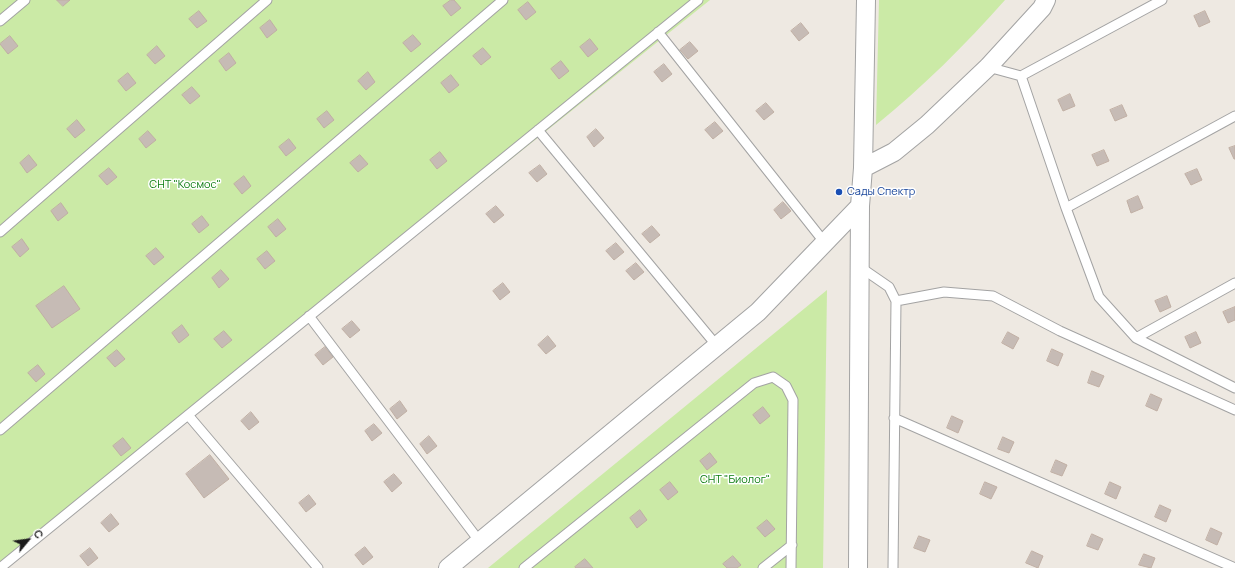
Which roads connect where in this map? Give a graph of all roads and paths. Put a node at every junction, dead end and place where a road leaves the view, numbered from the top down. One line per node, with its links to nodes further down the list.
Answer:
1 (25, 0): 8 (lane)
2 (267, 0): 17 (lane)
3 (502, 0): 29 (lane)
4 (698, 0): 9 (lane)
5 (866, 0): 14 (street)
6 (1046, 0): 10 (street)
7 (1162, 0): 11 (lane)
8 (0, 21)
9 (658, 32): 13 (lane); 18 (lane)
10 (988, 68): 11 (lane); 14 (street)
11 (1021, 76): 16 (lane)
12 (1235, 116): 16 (lane)
13 (538, 130): 22 (lane); 24 (lane)
14 (863, 168): 15 (street)
15 (860, 206): 18 (street); 19 (street)
16 (1066, 208): 23 (lane)
17 (0, 232)
18 (825, 243): 24 (street)
19 (860, 267): 21 (lane); 38 (street)
20 (1235, 283): 23 (lane)
21 (896, 301): 26 (lane); 28 (lane)
22 (309, 316): 27 (lane); 30 (lane)
23 (1136, 338): 25 (lane)
24 (717, 346): 30 (street)
25 (1235, 388)
26 (1235, 410)
27 (188, 415): 32 (lane); 33 (lane)
28 (894, 418): 39 (lane); 40 (lane)
29 (0, 430)
30 (480, 542): 34 (street)
31 (792, 545): 35 (lane); 36 (lane); 37 (lane)
32 (0, 568)
33 (318, 568)
34 (448, 568)
35 (524, 568)
36 (763, 568)
37 (791, 568)
38 (858, 568)
39 (893, 568)
40 (1235, 568)

